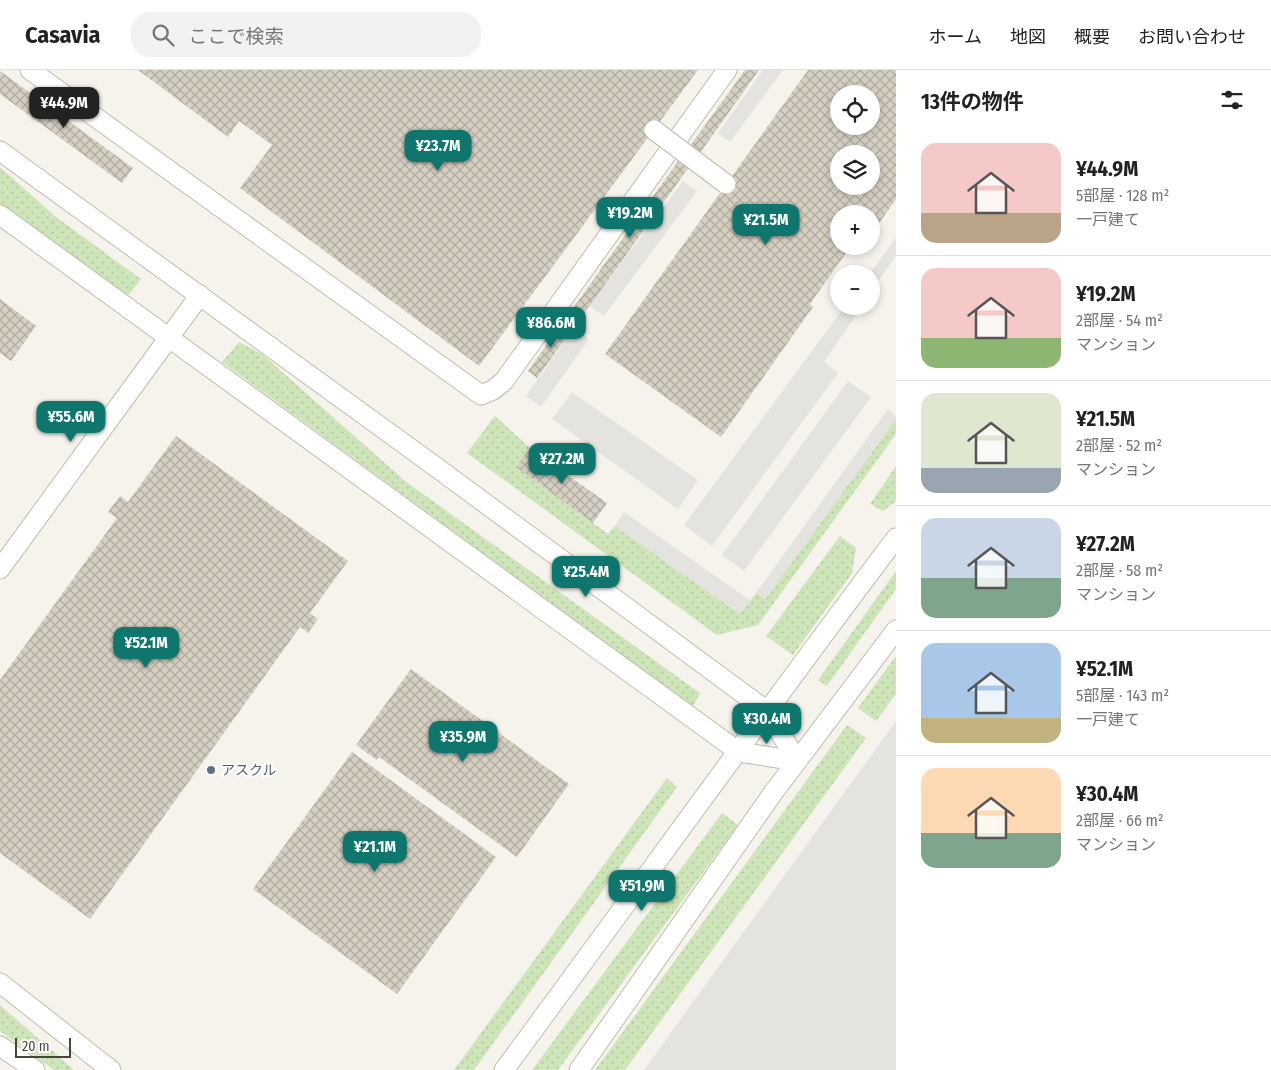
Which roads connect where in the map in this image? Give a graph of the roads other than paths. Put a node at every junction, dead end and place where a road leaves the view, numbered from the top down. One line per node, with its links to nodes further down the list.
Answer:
1 (30, 70): 2 (street)
2 (727, 70)
3 (654, 130): 5 (street, bridge)
4 (0, 151): 7 (street)
5 (726, 184)
6 (0, 214): 8 (street)
7 (200, 295): 8 (street); 12 (street)
8 (169, 335): 10 (street); 13 (street)
9 (896, 538): 12 (street)
10 (0, 569)
11 (896, 630): 14 (street)
12 (766, 711): 13 (street); 14 (street)
13 (739, 752): 14 (street); 19 (street)
14 (797, 761): 20 (street)
15 (0, 983): 18 (street)
16 (0, 1046): 17 (street)
17 (35, 1070)
18 (112, 1070)
19 (504, 1070)
20 (579, 1070)

